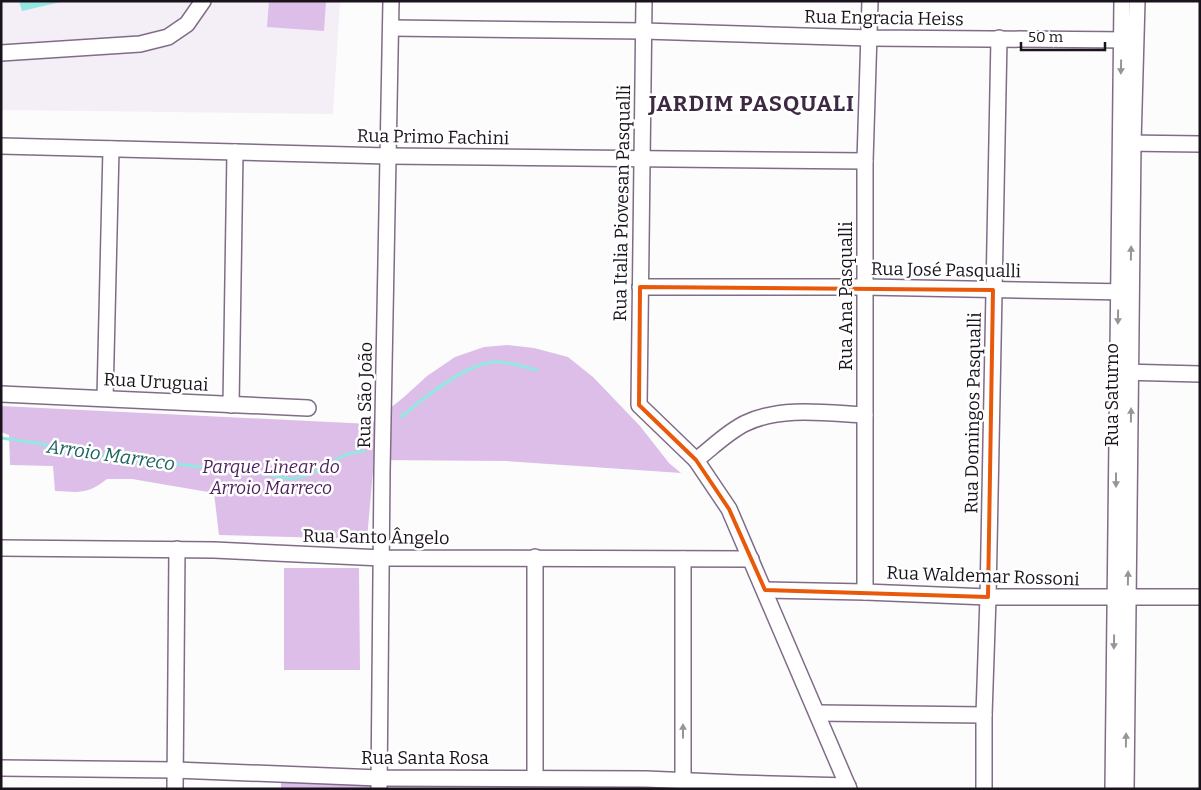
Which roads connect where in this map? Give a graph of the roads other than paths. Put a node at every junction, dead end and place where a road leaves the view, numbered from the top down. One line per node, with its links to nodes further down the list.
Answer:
1 (203, 1): 12 (street)
2 (391, 1): 7 (street, Rua São João)
3 (644, 1): 8 (street, Rua Italia Piovesan Pasqualli)
4 (870, 1): 9 (street, Rua Ana Pasqualli)
5 (1122, 1): 11 (street, Rua Saturno)
6 (1137, 1): 11 (street, Rua Saturno)
7 (391, 28): 8 (street, Rua Engracia Heiss); 18 (street, Rua São João)
8 (644, 31): 9 (street, Rua Engracia Heiss); 19 (street, Rua Italia Piovesan Pasqualli)
9 (870, 38): 10 (street, Rua Engracia Heiss); 20 (street, Rua Ana Pasqualli)
10 (998, 38): 11 (street, Rua Engracia Heiss); 23 (street, Rua Domingos Pasqualli)
11 (1128, 40): 13 (street, Rua Saturno)
12 (1, 53)
13 (1126, 143): 14 (street); 24 (street, Rua Saturno)
14 (1200, 144)
15 (1, 146): 16 (street, Rua Primo Fachini)
16 (111, 149): 17 (street, Rua Primo Fachini); 28 (street)
17 (235, 152): 18 (street, Rua Primo Fachini); 29 (street)
18 (388, 156): 19 (street, Rua Primo Fachini); 36 (street, Rua São João)
19 (641, 159): 20 (street, Rua Primo Fachini); 21 (street, Rua Italia Piovesan Pasqualli)
20 (865, 161): 22 (street, Rua Ana Pasqualli)
21 (640, 287): 22 (street, Rua José Pasqualli); 32 (street, Rua Italia Piovesan Pasqualli)
22 (865, 287): 23 (street, Rua José Pasqualli); 31 (street, Rua Ana Pasqualli)
23 (994, 290): 24 (street, Rua José Pasqualli); 41 (street, Rua Domingos Pasqualli)
24 (1124, 292): 25 (street, Rua Saturno)
25 (1124, 372): 26 (street); 43 (street, Rua Saturno)
26 (1200, 374)
27 (1, 394): 28 (street, Rua Uruguai)
28 (105, 398): 29 (street, Rua Uruguai)
29 (230, 405): 30 (street, Rua Uruguai)
30 (308, 408)
31 (865, 415): 32 (street); 40 (street, Rua Ana Pasqualli)
32 (696, 460): 38 (street)
33 (1, 548): 34 (street, Rua Santo Ângelo)
34 (178, 549): 36 (street, Rua Santo Ângelo); 47 (street)
35 (535, 557): 36 (street, Rua Santo Ângelo); 37 (street, Rua Santo Ângelo); 48 (street)
36 (382, 558): 50 (street, Rua São João)
37 (683, 559): 38 (street, Rua Santo Ângelo); 49 (street, one-way to 37)
38 (751, 559): 39 (street)
39 (765, 590): 40 (street, Rua Waldemar Rossoni); 44 (street)
40 (865, 592): 41 (street, Rua Waldemar Rossoni)
41 (988, 597): 43 (street, Rua Waldemar Rossoni); 45 (street, Rua Domingos Pasqualli)
42 (1200, 597): 43 (street, Rua Waldemar Rossoni)
43 (1121, 598): 58 (street, Rua Saturno, one-way to 58); 59 (street, Rua Saturno, one-way to 43)
44 (816, 713): 45 (street); 55 (street)
45 (984, 715): 57 (street, Rua Domingos Pasqualli)
46 (1, 768): 47 (street, Rua Santa Rosa)
47 (175, 770): 50 (street, Rua Santa Rosa); 56 (street)
48 (535, 778): 51 (street, Rua Santa Rosa); 52 (street, Rua Santa Rosa)
49 (683, 780): 53 (street, Rua Santa Rosa); 54 (street, Rua Santa Rosa)
50 (379, 783): 51 (street, Rua Santa Rosa)
51 (474, 783)
52 (561, 784): 53 (street, Rua Santa Rosa)
53 (646, 784)
54 (738, 786): 55 (street, Rua Santa Rosa)
55 (849, 787)
56 (175, 789)
57 (984, 789)
58 (1112, 789)
59 (1126, 789)

